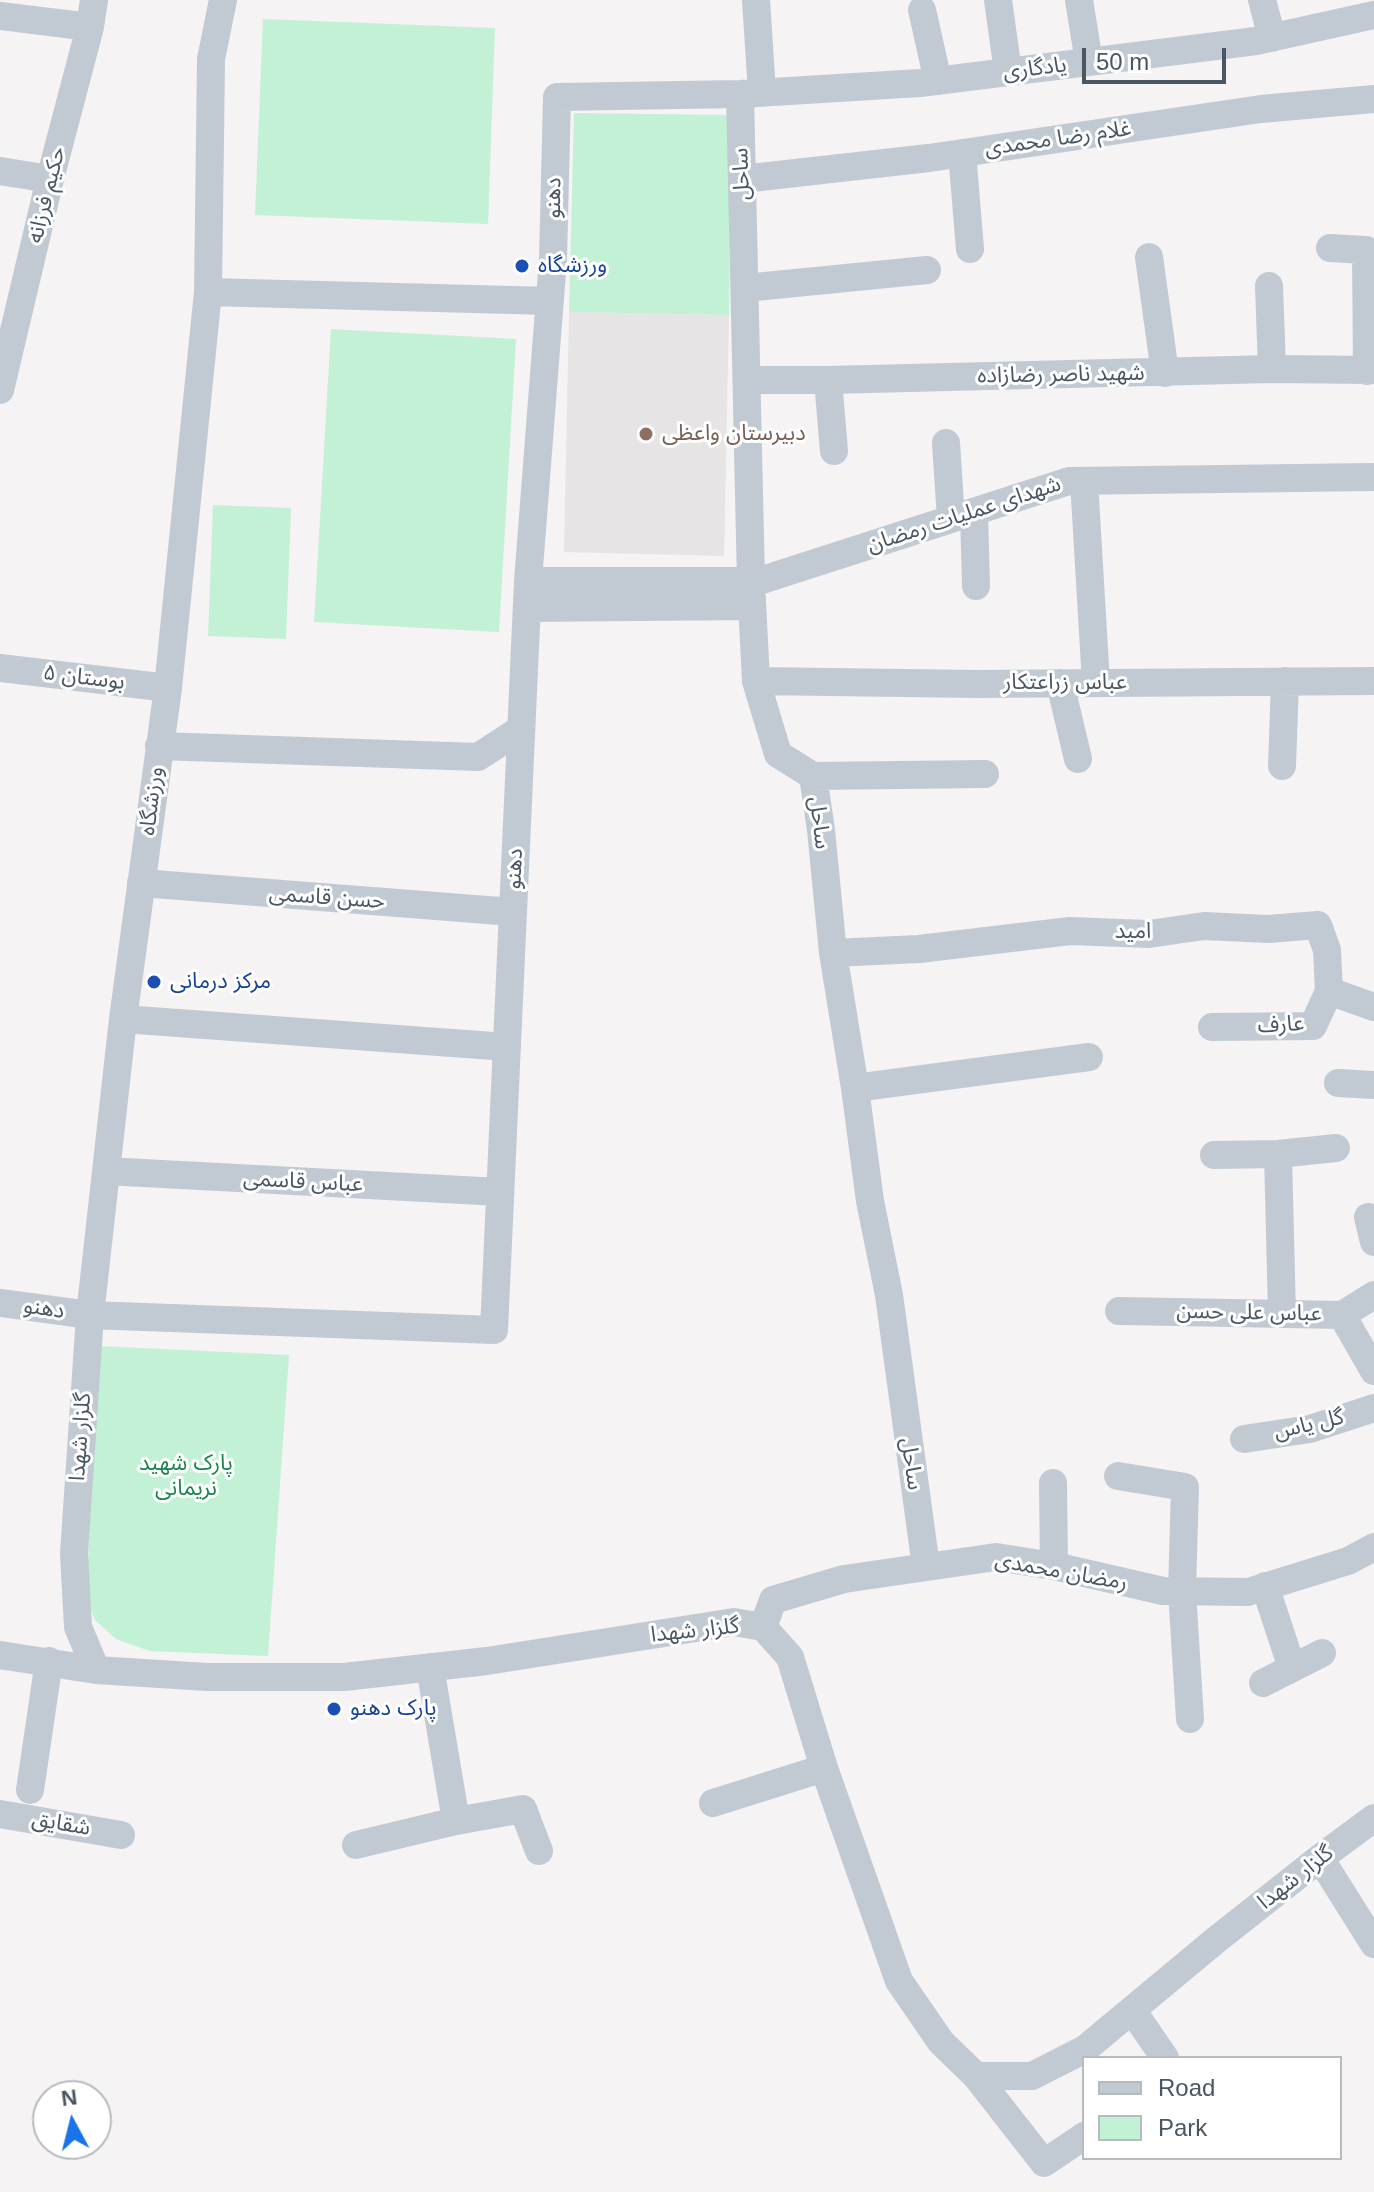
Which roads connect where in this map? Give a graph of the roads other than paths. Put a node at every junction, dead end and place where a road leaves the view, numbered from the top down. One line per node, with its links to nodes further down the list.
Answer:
1 (223, 0): 27 (street, ورزشگاه)
2 (756, 0): 15 (street, ساحل)
3 (998, 0): 13 (street)
4 (1079, 0): 12 (street)
5 (1262, 0): 11 (street)
6 (922, 10): 14 (street)
7 (1340, 11): 9 (street, یادگاری); 11 (street, یادگاری)
8 (92, 14): 10 (street); 19 (street, حکیم فرزانه)
9 (1374, 15)
10 (0, 16)
11 (1272, 38): 12 (street, یادگاری)
12 (1089, 62): 13 (street, یادگاری)
13 (1008, 72): 14 (street, یادگاری)
14 (938, 81): 15 (street, یادگاری)
15 (751, 93): 20 (street, ساحل); 29 (street, دهنو)
16 (1374, 99): 17 (street, غلام رضا محمدی)
17 (962, 153): 20 (street, غلام رضا محمدی); 22 (street)
18 (0, 171): 19 (street)
19 (50, 179): 28 (street, حکیم فرزانه)
20 (742, 179): 26 (street, ساحل)
21 (1330, 248): 31 (street)
22 (970, 249)
23 (1149, 257): 32 (street)
24 (927, 270): 26 (street)
25 (1269, 286): 30 (street)
26 (745, 288): 33 (street, ساحل)
27 (208, 292): 29 (street); 50 (street, ورزشگاه)
28 (11, 293): 35 (street, حکیم فرزانه)
29 (550, 301): 42 (street, دهنو)
30 (1272, 369): 31 (street, شهید ناصر رضازاده); 32 (street, شهید ناصر رضازاده)
31 (1371, 370)
32 (1165, 373): 34 (street, شهید ناصر رضازاده)
33 (747, 380): 34 (street, شهید ناصر رضازاده); 43 (street, ساحل)
34 (828, 380): 37 (street)
35 (0, 390)
36 (946, 443): 40 (street)
37 (834, 451)
38 (1374, 477): 39 (street, شهدای عملیات رمضان)
39 (1084, 481): 40 (street, شهدای عملیات رمضان); 49 (street)
40 (962, 515): 41 (street); 43 (street, شهدای عملیات رمضان)
41 (976, 586)
42 (528, 594): 43 (street, شهدای عملیات رمضان); 51 (street, دهنو)
43 (752, 594): 45 (street, ساحل)
44 (0, 668): 50 (street, بوستان ۵)
45 (756, 681): 48 (street, عباس زراعتکار); 56 (street, ساحل)
46 (1285, 681): 47 (street, عباس زراعتکار); 49 (street, عباس زراعتکار); 54 (street)
47 (1374, 681)
48 (1060, 683): 49 (street, عباس زراعتکار); 53 (street)
49 (1096, 683)
50 (168, 688): 52 (street, ورزشگاه)
51 (521, 729): 52 (street); 58 (street, دهنو)
52 (159, 746): 57 (street, ورزشگاه)
53 (1078, 759)
54 (1282, 766)
55 (985, 774): 56 (street)
56 (813, 776): 59 (street, ساحل)
57 (141, 883): 58 (street, حسن قاسمی); 62 (street, ورزشگاه)
58 (513, 912): 64 (street, دهنو)
59 (833, 953): 60 (street, امید); 68 (street, ساحل)
60 (1329, 991): 61 (street); 63 (street, عارف)
61 (1374, 1007)
62 (123, 1019): 64 (street); 72 (street, ورزشگاه)
63 (1212, 1027)
64 (507, 1047): 73 (street, دهنو)
65 (1089, 1057): 68 (street)
66 (1338, 1083): 67 (street)
67 (1374, 1085)
68 (855, 1088): 87 (street, ساحل)
69 (1336, 1148): 70 (street)
70 (1278, 1154): 71 (street); 77 (street)
71 (1214, 1155)
72 (106, 1171): 73 (street, عباس قاسمی); 78 (street, ورزشگاه)
73 (500, 1192): 78 (street, دهنو)
74 (1374, 1295): 79 (street, عباس علی حسن)
75 (0, 1303): 78 (street, دهنو)
76 (1119, 1311): 77 (street, عباس علی حسن)
77 (1282, 1314): 79 (street, عباس علی حسن)
78 (90, 1315): 96 (street, گلزار شهدا)
79 (1342, 1315): 80 (street)
80 (1374, 1371)
81 (1374, 1408): 82 (street, گل یاس)
82 (1244, 1439)
83 (1118, 1476): 89 (street)
84 (1053, 1483): 86 (street)
85 (1374, 1547): 88 (street, رمضان محمدی)
86 (1054, 1566): 87 (street, رمضان محمدی); 89 (street, رمضان محمدی)
87 (926, 1567): 90 (street, رمضان محمدی)
88 (1265, 1586): 89 (street, رمضان محمدی); 95 (street)
89 (1182, 1591): 98 (street)
90 (763, 1627): 94 (street, گلزار شهدا); 99 (street, گلزار شهدا)
91 (1322, 1653): 95 (street)
92 (0, 1655): 93 (street)
93 (49, 1661): 96 (street); 100 (street)
94 (430, 1667): 96 (street, گلزار شهدا); 104 (street)
95 (1292, 1668): 97 (street)
96 (96, 1670)
97 (1263, 1683)
98 (1190, 1719)
99 (824, 1768): 101 (street); 112 (street, گلزار شهدا)
100 (30, 1790)
101 (713, 1803)
102 (0, 1814): 105 (street, شقایق)
103 (1374, 1818): 108 (street, گلزار شهدا)
104 (456, 1821): 106 (street); 107 (street)
105 (121, 1835)
106 (356, 1845)
107 (539, 1851)
108 (1320, 1858): 109 (street); 110 (street, گلزار شهدا)
109 (1374, 1944)
110 (1132, 2010): 111 (street); 112 (street, گلزار شهدا)
111 (1164, 2056)
112 (976, 2076): 113 (street)
113 (1082, 2137)

